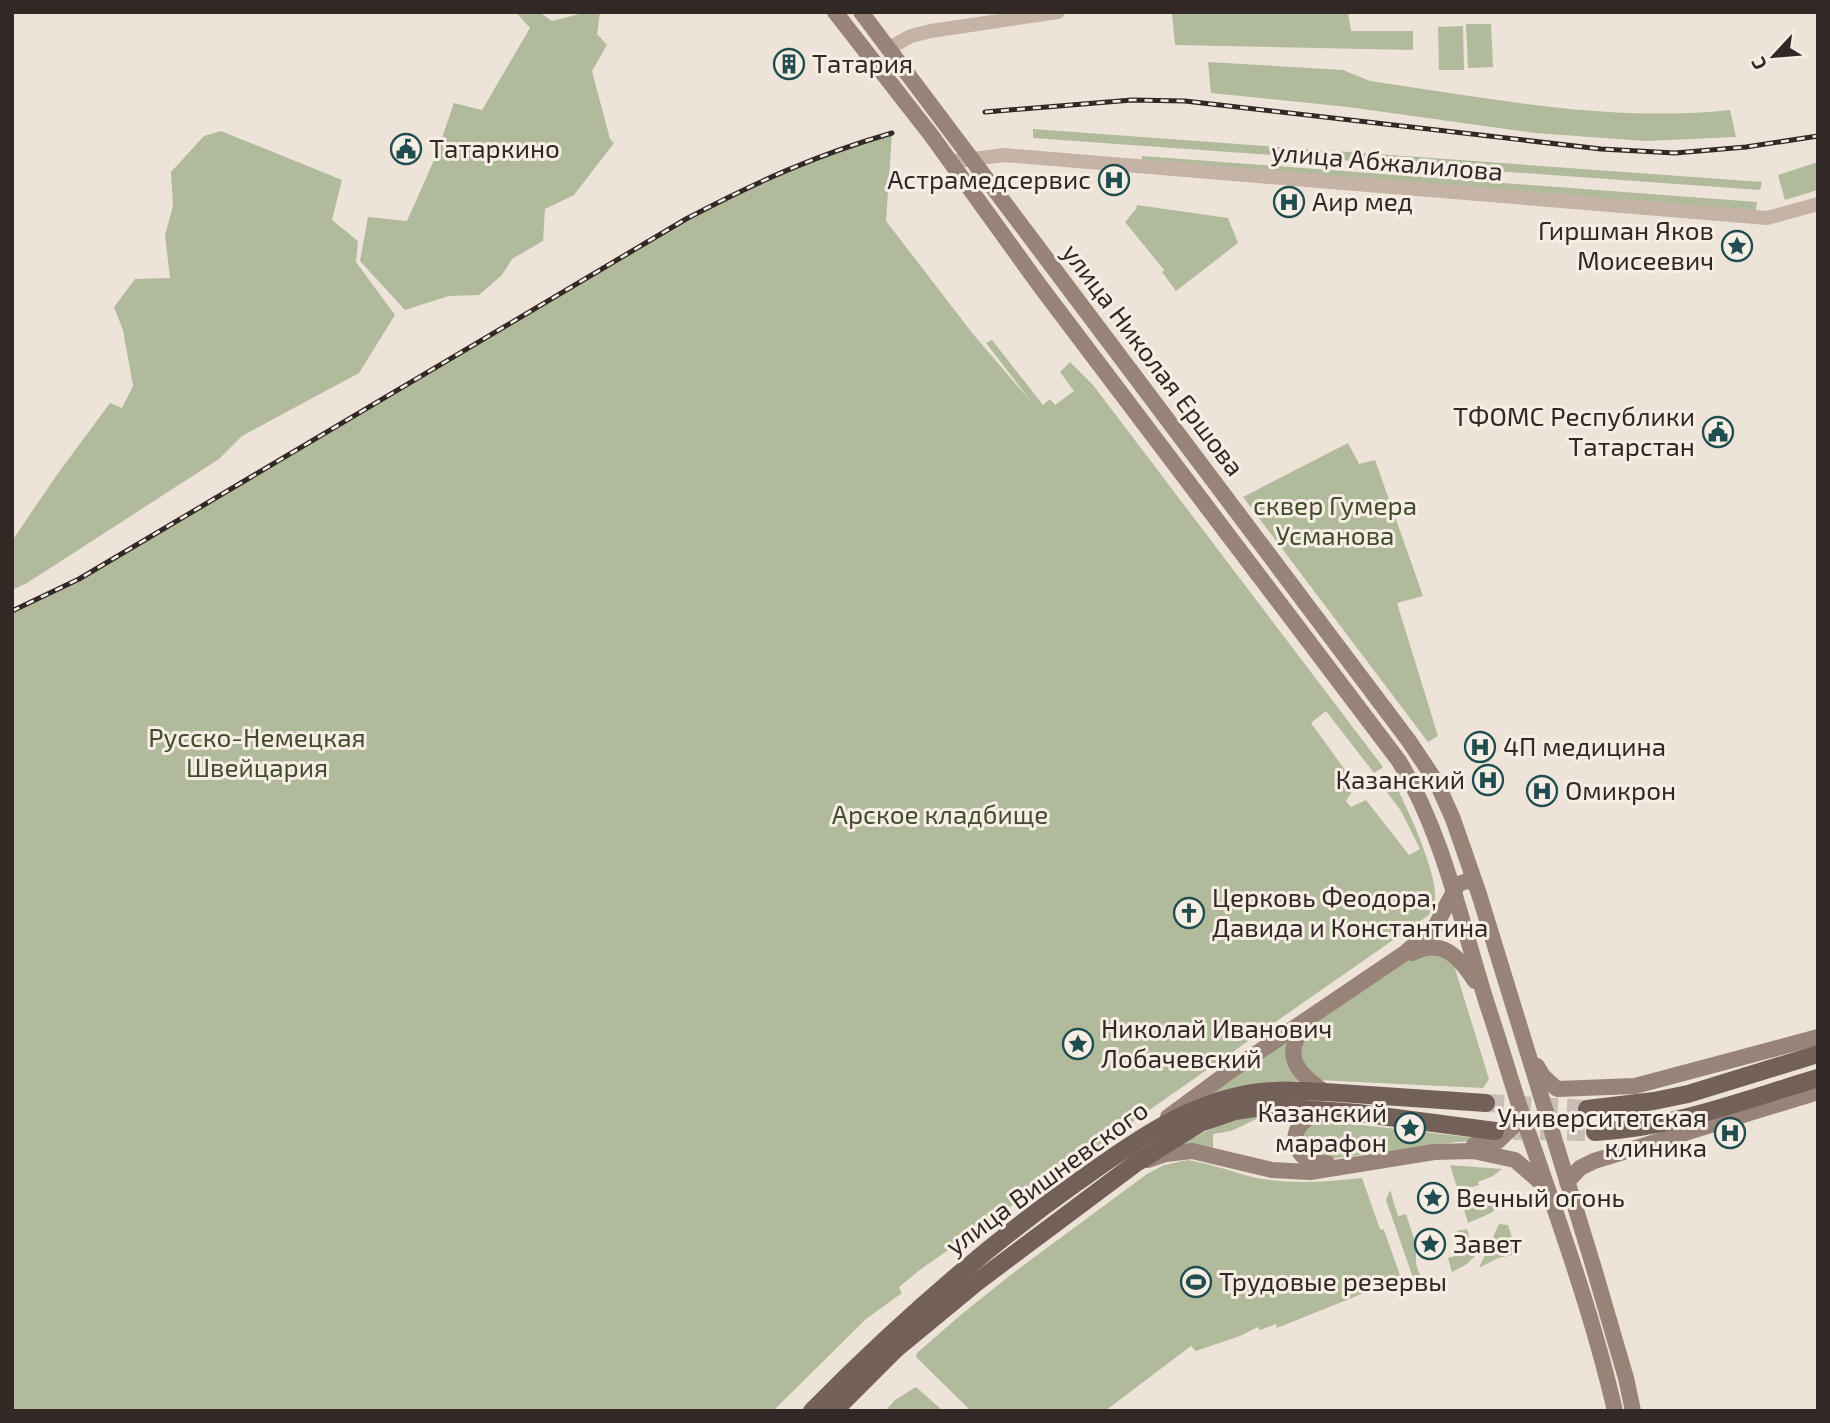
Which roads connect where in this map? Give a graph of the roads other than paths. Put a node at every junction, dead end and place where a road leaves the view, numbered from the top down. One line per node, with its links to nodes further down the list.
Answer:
1 (835, 12): 7 (main road, улица Николая Ершова)
2 (861, 12): 5 (main road, улица Николая Ершова)
3 (873, 12): 5 (main road)
4 (1058, 12): 5 (street)
5 (887, 45): 6 (main road, улица Николая Ершова)
6 (971, 157): 7 (street, улица Абжалилова); 8 (street, улица Абжалилова); 9 (main road, улица Николая Ершова)
7 (950, 162): 10 (main road, улица Николая Ершова)
8 (1818, 204)
9 (1465, 853): 10 (main road); 11 (main road, улица Николая Ершова)
10 (1443, 860): 12 (main road, улица Николая Ершова)
11 (1475, 883): 12 (main road); 15 (main road, улица Николая Ершова)
12 (1452, 892): 13 (main road, улица Николая Ершова); 26 (main road)
13 (1486, 1002): 18 (main road); 23 (main road, улица Николая Ершова)
14 (1818, 1037): 15 (main road)
15 (1526, 1046): 28 (main road, улица Николая Ершова)
16 (1818, 1054): 21 (main road)
17 (1818, 1078): 25 (main road)
18 (1325, 1092): 20 (main road, улица Вишневского); 26 (main road, улица Вишневского)
19 (1818, 1093): 28 (main road)
20 (1486, 1103)
21 (1587, 1109)
22 (1358, 1113): 23 (main road); 24 (main road, улица Вишневского); 27 (main road, улица Вишневского)
23 (1523, 1117): 29 (main road, улица Николая Ершова)
24 (1495, 1130)
25 (1595, 1132)
26 (1121, 1152): 30 (main road, улица Вишневского)
27 (1136, 1163): 29 (main road); 31 (main road, улица Вишневского)
28 (1567, 1182): 33 (main road, улица Николая Ершова)
29 (1549, 1189): 32 (main road, улица Николая Ершова)
30 (812, 1411)
31 (834, 1411)
32 (1615, 1411)
33 (1633, 1411)

